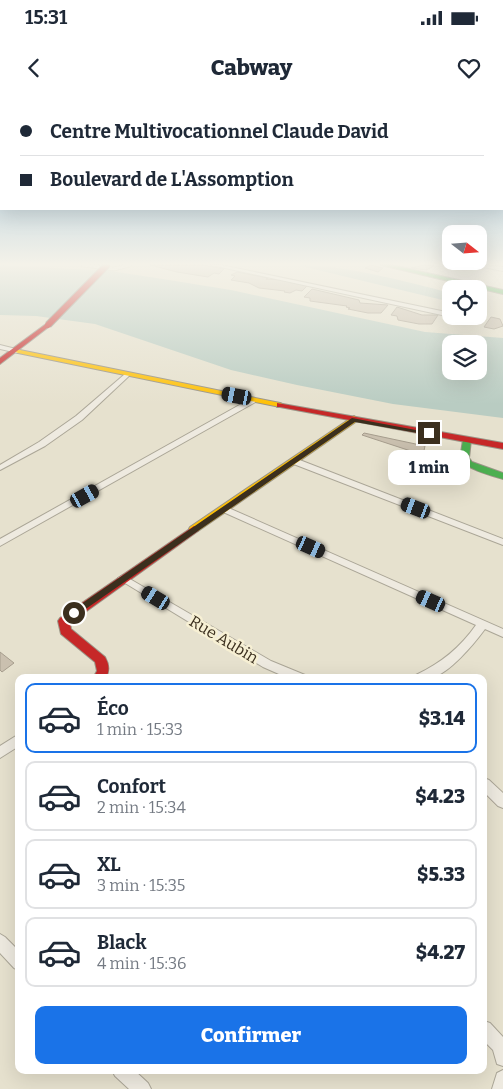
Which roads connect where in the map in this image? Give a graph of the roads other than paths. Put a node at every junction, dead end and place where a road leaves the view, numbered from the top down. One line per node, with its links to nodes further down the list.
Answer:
1 (62, 311): 5 (street, bridge)
2 (428, 311): 3 (street)
3 (442, 314)
4 (0, 347): 5 (street)
5 (18, 351): 6 (street); 7 (street)
6 (0, 362)
7 (127, 375): 8 (street); 13 (street)
8 (255, 400): 9 (street); 17 (street)
9 (354, 420): 10 (street); 12 (street)
10 (467, 440): 11 (street); 14 (street)
11 (503, 446)
12 (294, 461): 15 (street); 16 (street)
13 (0, 468)
14 (503, 476)
15 (224, 509): 18 (street); 19 (street)
16 (503, 542)
17 (0, 543)
18 (123, 578): 21 (street); 22 (street, Rue Aubin)
19 (483, 624): 20 (street); 23 (street)
20 (503, 633)
21 (101, 674)
22 (291, 674)
23 (427, 674)
24 (15, 742): 25 (street)
25 (0, 753)
26 (487, 787): 27 (street)
27 (503, 802)
28 (0, 942): 29 (street)
29 (15, 959)
30 (487, 1032): 31 (street)
31 (503, 1058)
32 (125, 1074): 34 (street)
33 (503, 1079): 35 (street)
34 (142, 1089)
35 (502, 1089)

